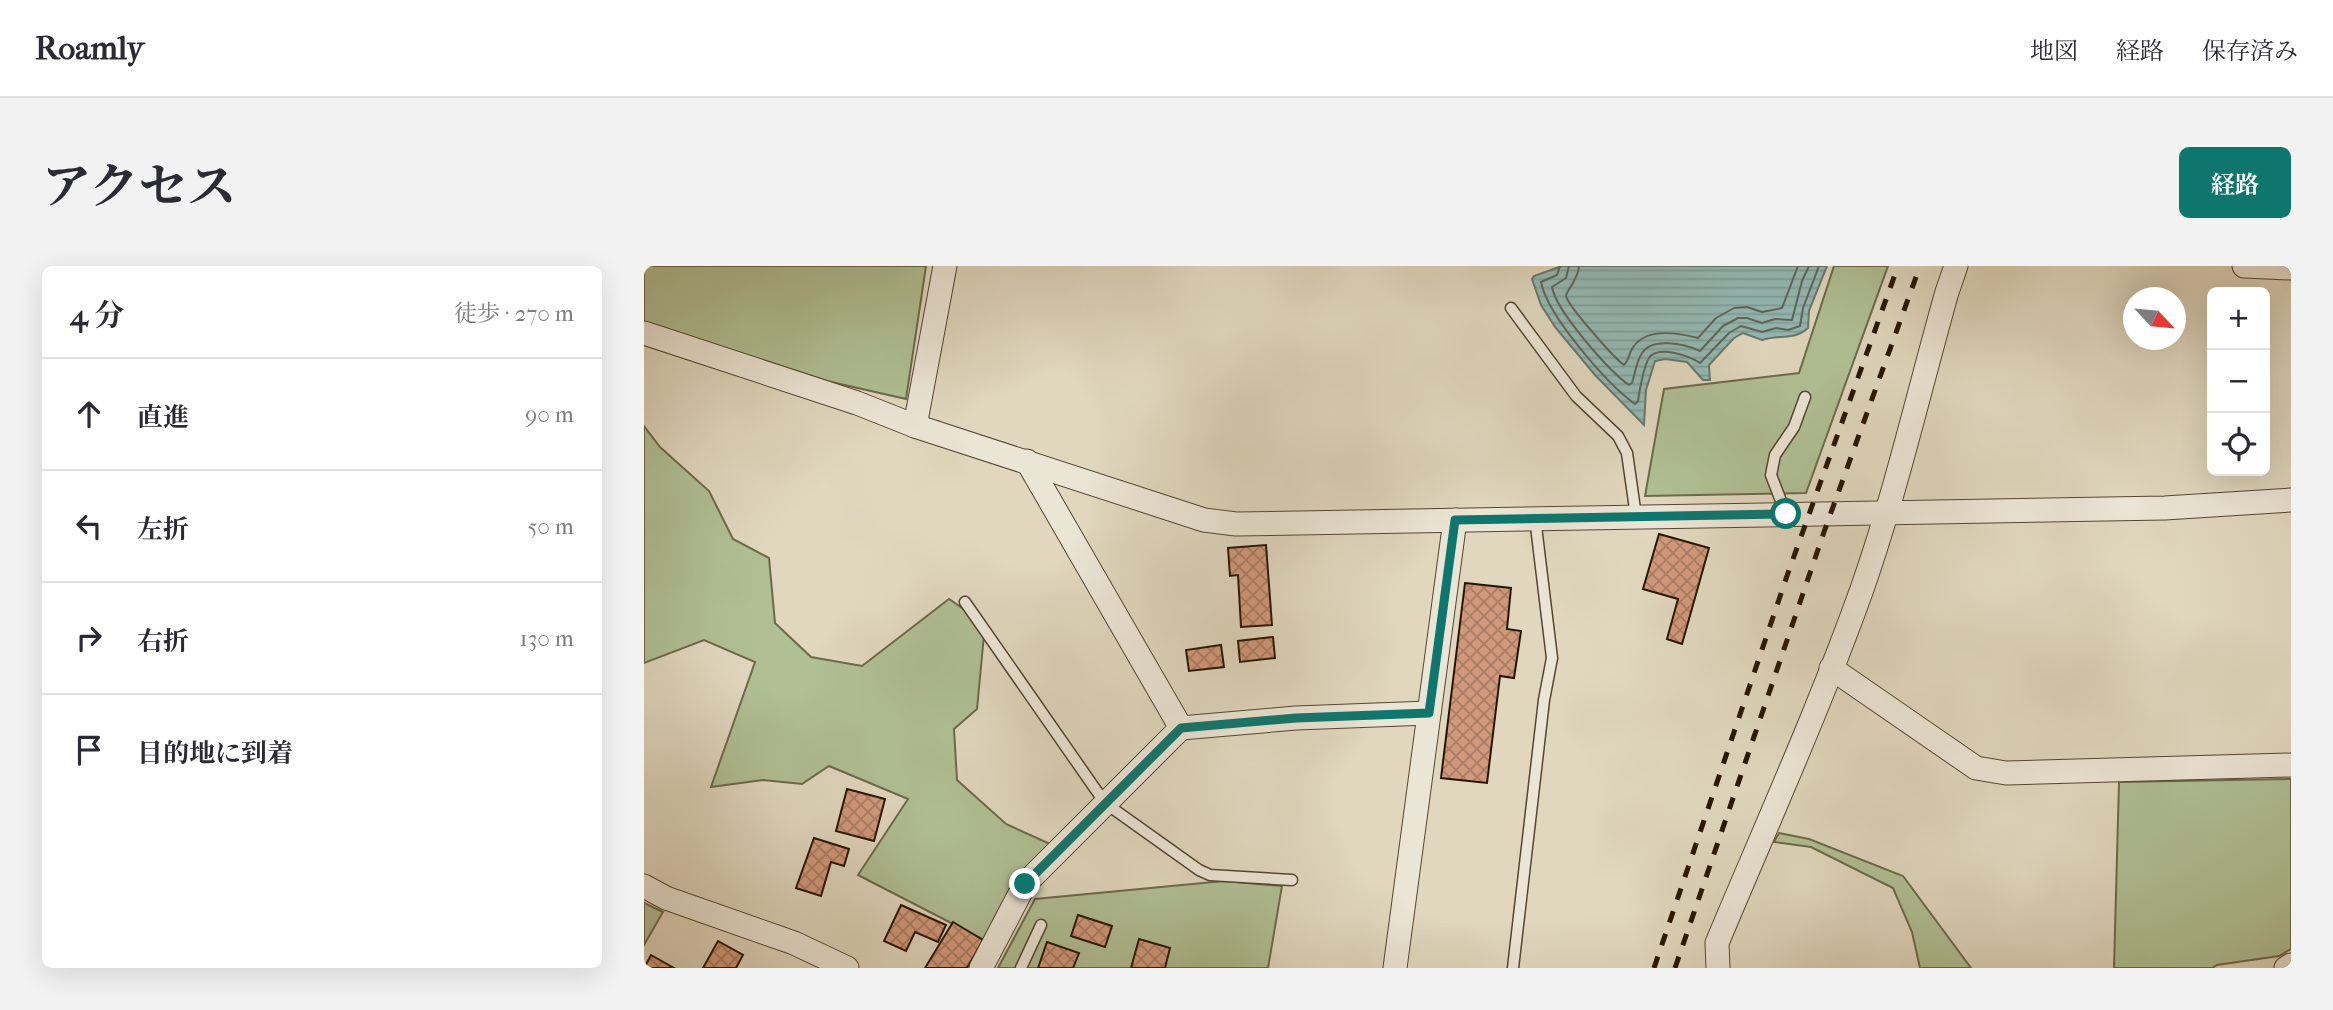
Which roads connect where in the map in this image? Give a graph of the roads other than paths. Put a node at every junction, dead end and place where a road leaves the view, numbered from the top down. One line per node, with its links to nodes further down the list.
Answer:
1 (945, 266): 8 (street)
2 (1956, 266): 11 (street)
3 (2245, 266): 4 (street)
4 (2291, 268)
5 (1511, 308): 13 (lane)
6 (644, 333): 8 (street)
7 (1805, 397): 12 (lane)
8 (915, 426): 9 (street)
9 (1027, 461): 15 (street); 19 (street)
10 (2291, 500): 11 (street)
11 (1886, 512): 12 (street); 17 (street)
12 (1786, 514): 13 (street)
13 (1636, 516): 14 (street)
14 (1535, 519): 15 (street); 30 (lane)
15 (1455, 520): 18 (street)
16 (965, 602): 21 (lane)
17 (1831, 668): 20 (street); 31 (street)
18 (1429, 713): 19 (street); 29 (street)
19 (1181, 728): 21 (street)
20 (2291, 765)
21 (1105, 803): 22 (lane); 27 (street)
22 (1292, 880)
23 (644, 886): 26 (street)
24 (1041, 925): 28 (lane)
25 (2291, 965): 32 (street)
26 (847, 968)
27 (981, 968)
28 (1021, 968)
29 (1395, 968)
30 (1513, 968)
31 (1718, 968)
32 (2286, 968)

